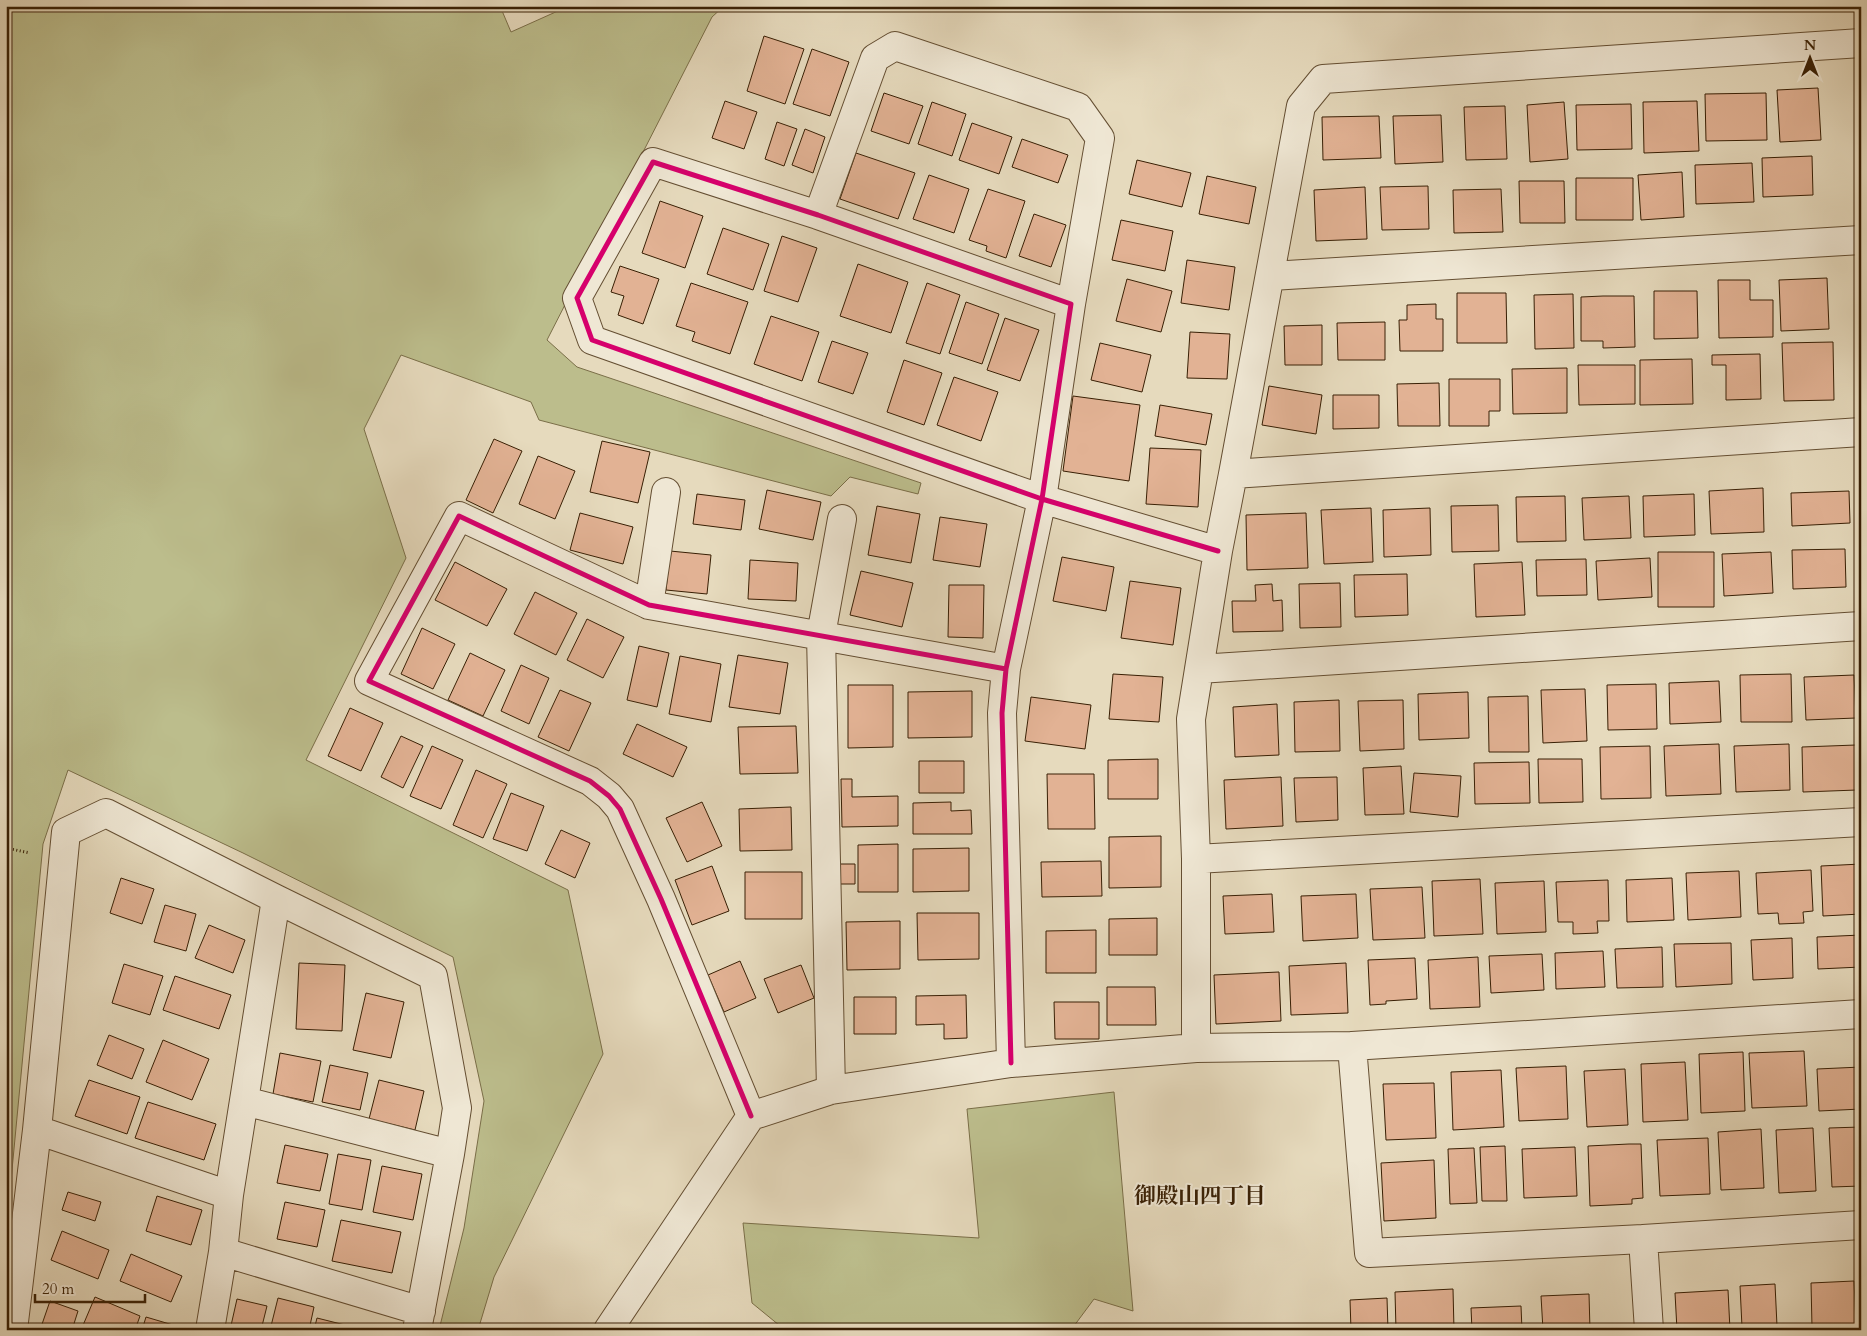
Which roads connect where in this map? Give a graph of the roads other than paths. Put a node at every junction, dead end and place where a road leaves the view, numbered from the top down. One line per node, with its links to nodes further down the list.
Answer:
1 (1861, 43): 4 (street)
2 (818, 215): 5 (street); 5 (street); 9 (street)
3 (1861, 240): 4 (street)
4 (1270, 276): 7 (street)
5 (1071, 304): 9 (street)
6 (1861, 432): 7 (street)
7 (1233, 474): 11 (street)
8 (666, 492): 12 (street)
9 (1042, 499): 11 (street); 15 (street)
10 (842, 519): 14 (street)
11 (1218, 551): 16 (street)
12 (649, 605): 14 (street); 26 (street)
13 (1861, 626): 16 (street)
14 (821, 635): 15 (street); 24 (street)
15 (1006, 669): 23 (street)
16 (1199, 669): 18 (street)
17 (1861, 822): 18 (street)
18 (1196, 859): 22 (street)
19 (276, 899): 25 (street); 27 (street); 28 (street)
20 (1861, 1014): 21 (street)
21 (1352, 1046): 22 (street); 31 (street)
22 (1196, 1048): 23 (street)
23 (1011, 1063): 24 (street)
24 (831, 1090): 26 (street)
25 (244, 1101): 28 (street); 29 (street)
26 (751, 1116): 36 (street)
27 (37, 1130): 29 (street); 34 (street)
28 (450, 1154): 33 (street)
29 (229, 1195): 32 (street)
30 (1861, 1225): 31 (street)
31 (1643, 1239): 37 (street)
32 (223, 1252): 33 (street); 35 (street)
33 (419, 1320)
34 (13, 1330)
35 (210, 1330)
36 (608, 1330)
37 (1649, 1330)

